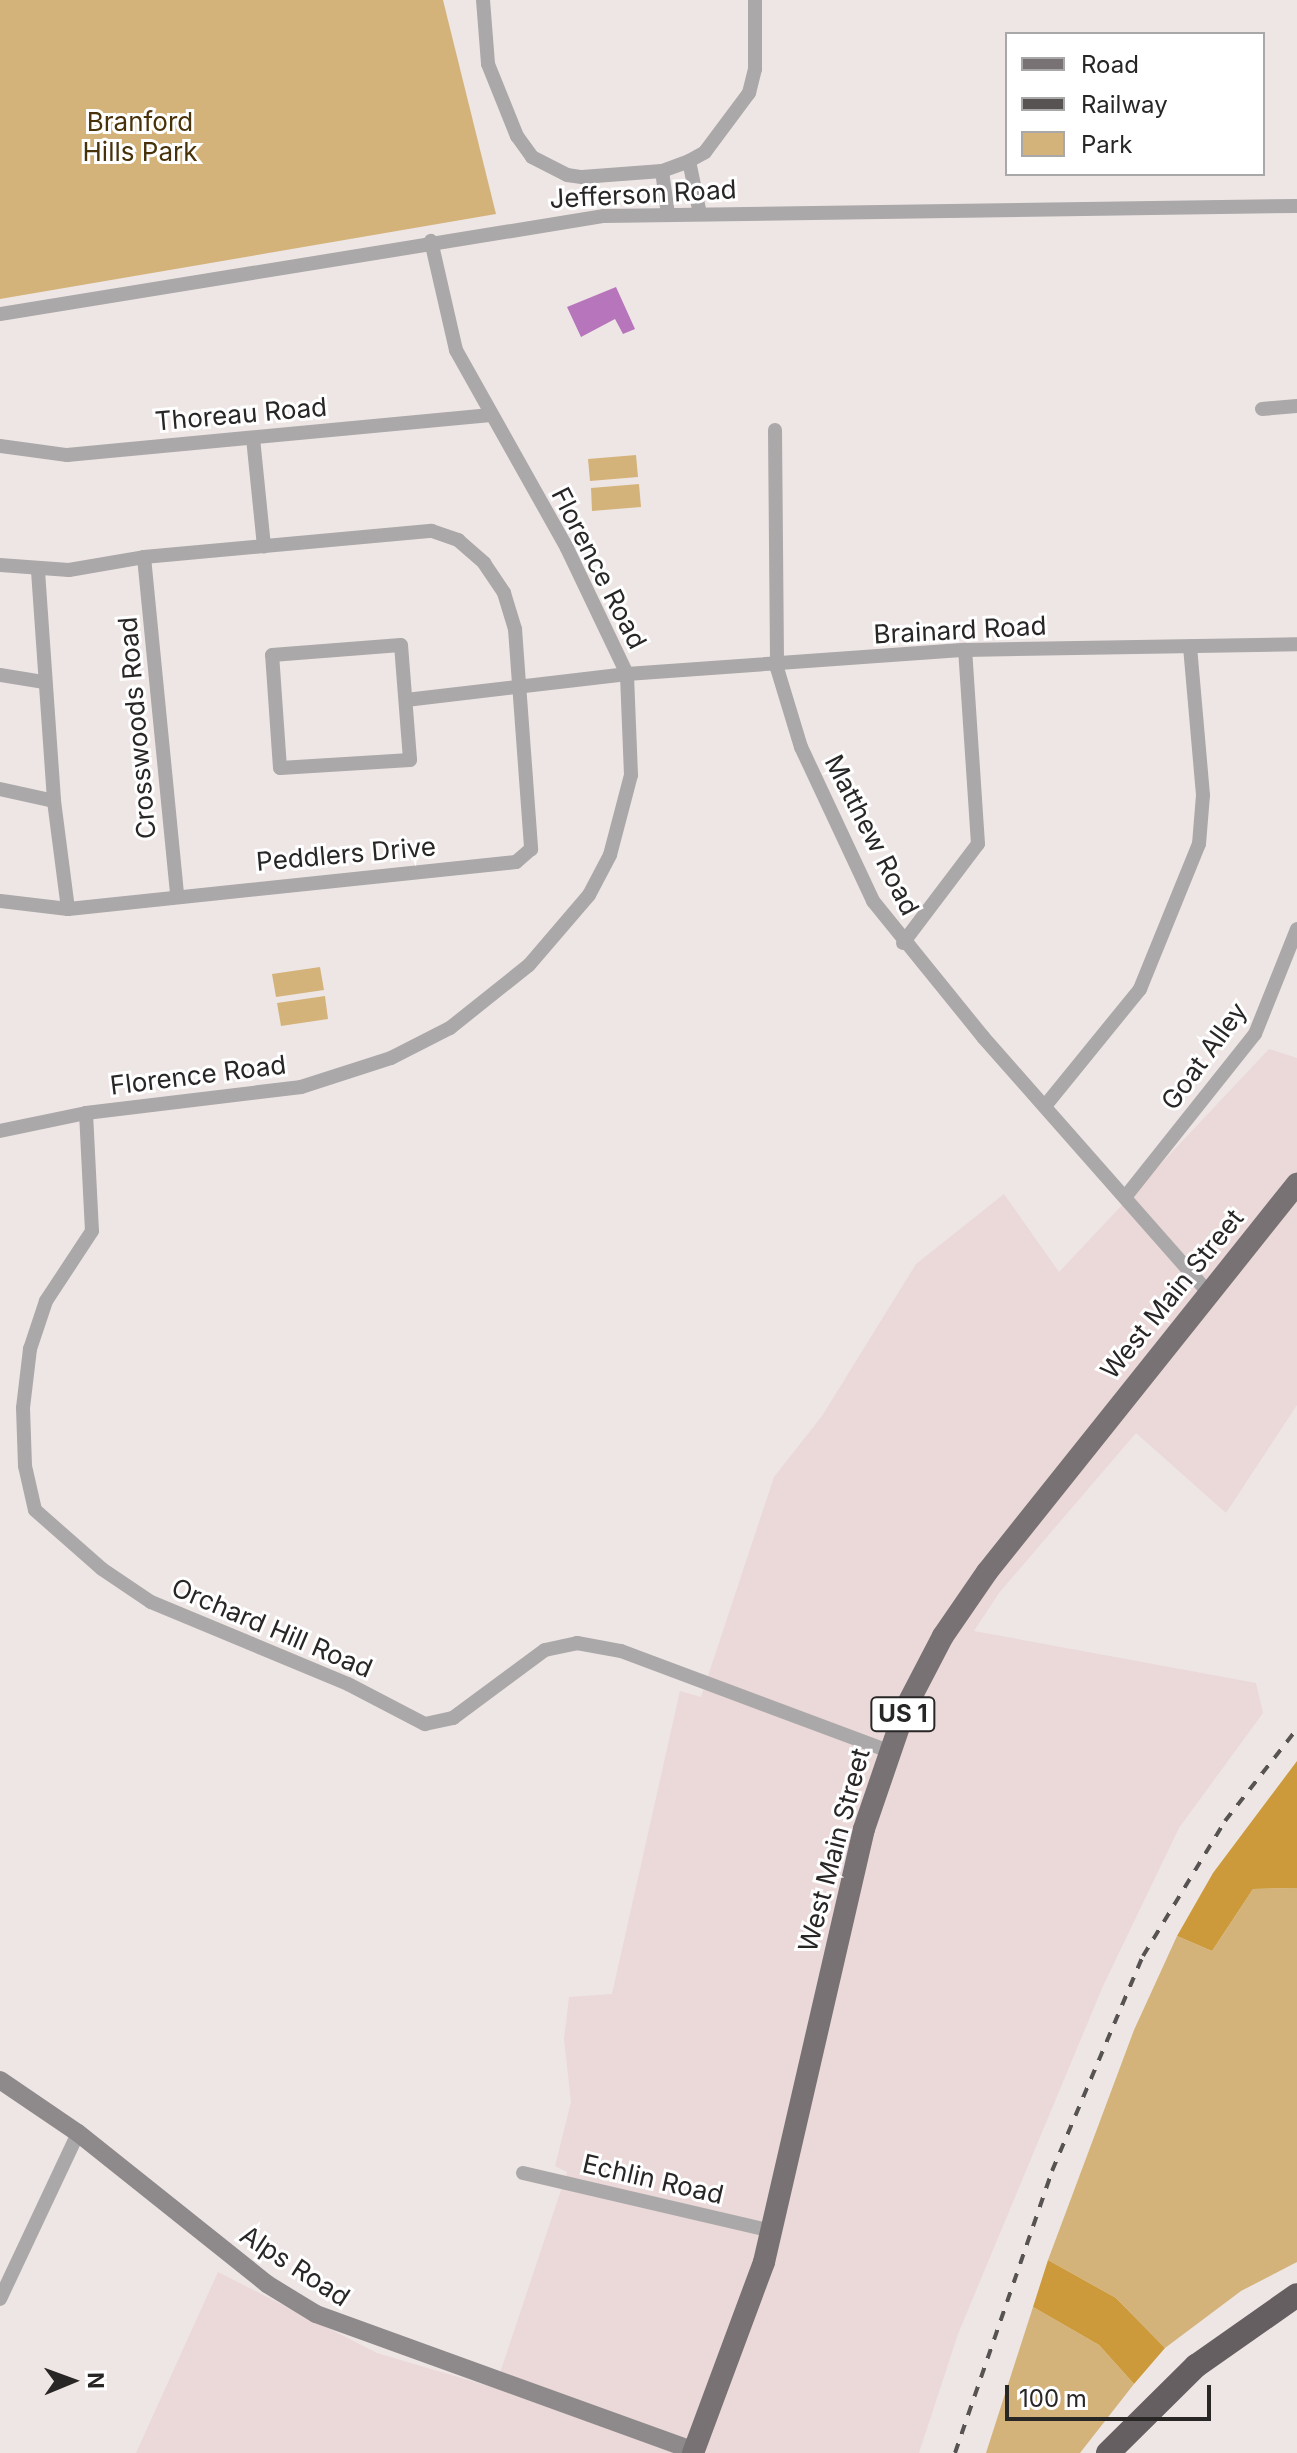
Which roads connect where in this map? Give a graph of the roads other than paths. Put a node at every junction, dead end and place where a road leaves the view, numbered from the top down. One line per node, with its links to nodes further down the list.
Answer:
1 (483, 0): 4 (street)
2 (755, 0): 3 (street)
3 (689, 161): 4 (street); 7 (street)
4 (662, 171): 6 (street)
5 (1297, 206): 7 (street, Jefferson Road)
6 (668, 214): 7 (street, Jefferson Road); 8 (street, Jefferson Road)
7 (700, 214)
8 (431, 241): 9 (street, Jefferson Road); 12 (street, Florence Road)
9 (0, 314)
10 (1297, 406): 11 (street)
11 (1262, 409)
12 (488, 415): 14 (street, Thoreau Road); 24 (street, Florence Road)
13 (775, 430): 23 (street, Matthew Road)
14 (253, 438): 15 (street, Thoreau Road); 16 (street)
15 (0, 446)
16 (264, 546): 17 (street, Peddlers Drive); 27 (street, Peddlers Drive)
17 (144, 557): 19 (street, Peddlers Drive); 31 (street, Crosswoods Road)
18 (0, 565): 19 (street, Peddlers Drive)
19 (38, 571): 26 (street)
20 (1297, 644): 21 (street, Brainard Road)
21 (1190, 647): 22 (street, Brainard Road); 36 (street)
22 (965, 650): 23 (street, Brainard Road); 35 (street)
23 (777, 668): 24 (street, Brainard Road); 35 (street, Matthew Road)
24 (627, 674): 27 (street); 37 (street, Florence Road)
25 (0, 675): 26 (street)
26 (44, 682): 30 (street)
27 (523, 689): 28 (street); 31 (street, Peddlers Drive)
28 (406, 700): 28 (street)
29 (0, 789): 30 (street)
30 (54, 801): 33 (street)
31 (177, 894): 33 (street, Peddlers Drive)
32 (0, 901): 33 (street, Peddlers Drive)
33 (68, 909)
34 (1297, 929): 40 (street, Goat Alley)
35 (903, 943): 36 (street, Matthew Road)
36 (1045, 1106): 40 (street, Matthew Road)
37 (86, 1113): 38 (street, Florence Road); 42 (street, Orchard Hill Road)
38 (0, 1131)
39 (1297, 1184): 41 (main road, West Main Street / US 1)
40 (1126, 1196): 41 (street, Matthew Road)
41 (1209, 1293): 42 (main road, West Main Street / US 1)
42 (888, 1751): 46 (main road, West Main Street / US 1)
43 (0, 2080): 44 (street, Alps Road)
44 (78, 2133): 48 (street); 50 (street, Alps Road)
45 (523, 2173): 46 (street, Echlin Road)
46 (772, 2231): 50 (main road, West Main Street / US 1)
47 (1297, 2295): 51 (highway)
48 (0, 2299)
49 (1297, 2308): 52 (highway)
50 (694, 2452)
51 (1108, 2453)
52 (1123, 2453)

